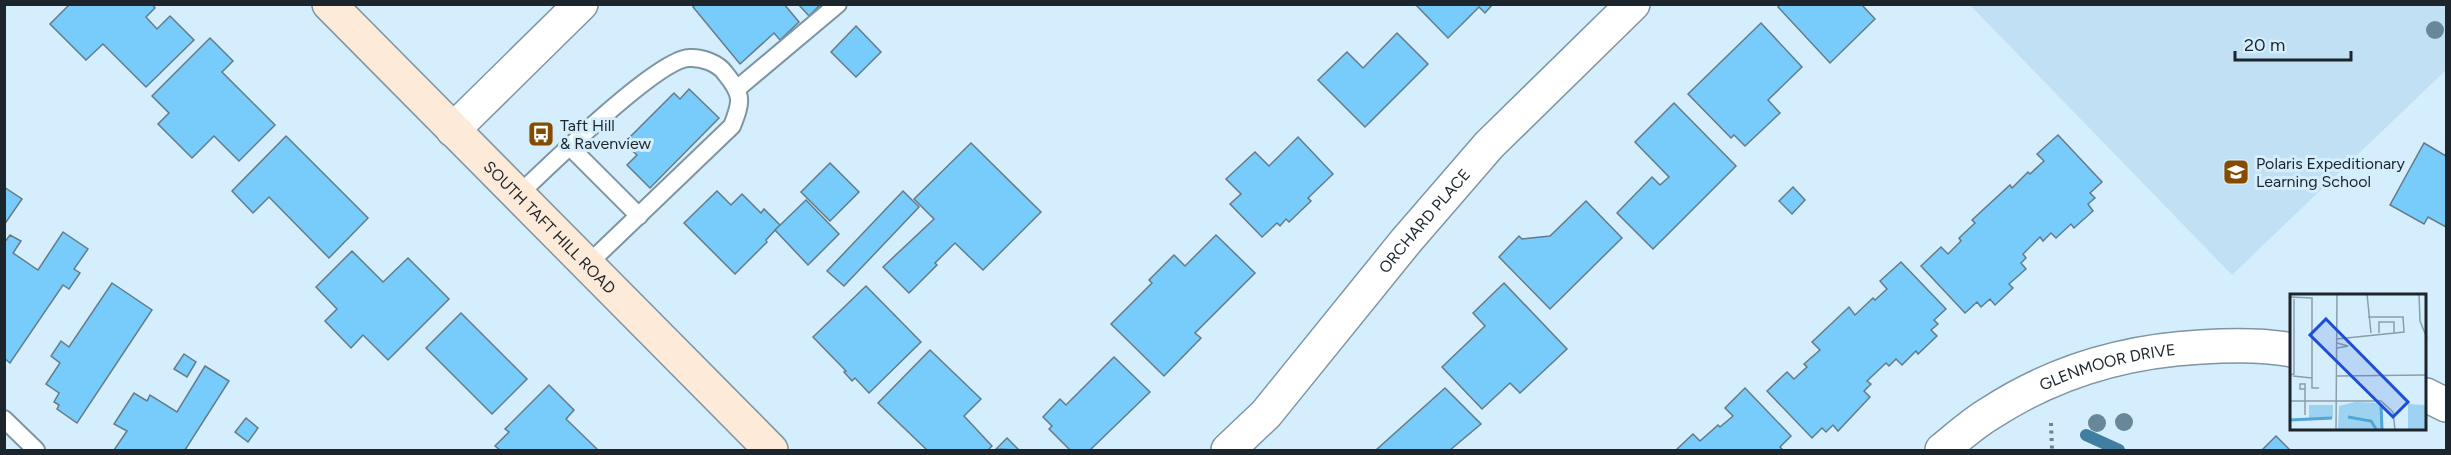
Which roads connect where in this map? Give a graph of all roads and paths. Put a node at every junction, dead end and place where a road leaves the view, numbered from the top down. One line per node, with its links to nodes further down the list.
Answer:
1 (329, 4): 6 (main road, SOUTH TAFT HILL ROAD)
2 (580, 4): 6 (street)
3 (838, 4): 5 (lane)
4 (1633, 4): 18 (street, ORCHARD PLACE)
5 (738, 88): 7 (lane); 9 (lane)
6 (453, 130): 8 (main road, SOUTH TAFT HILL ROAD)
7 (570, 147): 8 (lane); 9 (lane)
8 (518, 195): 10 (main road, SOUTH TAFT HILL ROAD)
9 (639, 216): 10 (lane)
10 (587, 265): 17 (main road, SOUTH TAFT HILL ROAD)
11 (2290, 350): 19 (street, GLENMOOR DRIVE)
12 (2427, 396): 13 (street)
13 (2446, 405)
14 (4, 419): 16 (lane)
15 (2051, 423): 20 (path)
16 (36, 450)
17 (771, 450)
18 (1228, 450)
19 (1942, 450)
20 (2052, 450)

